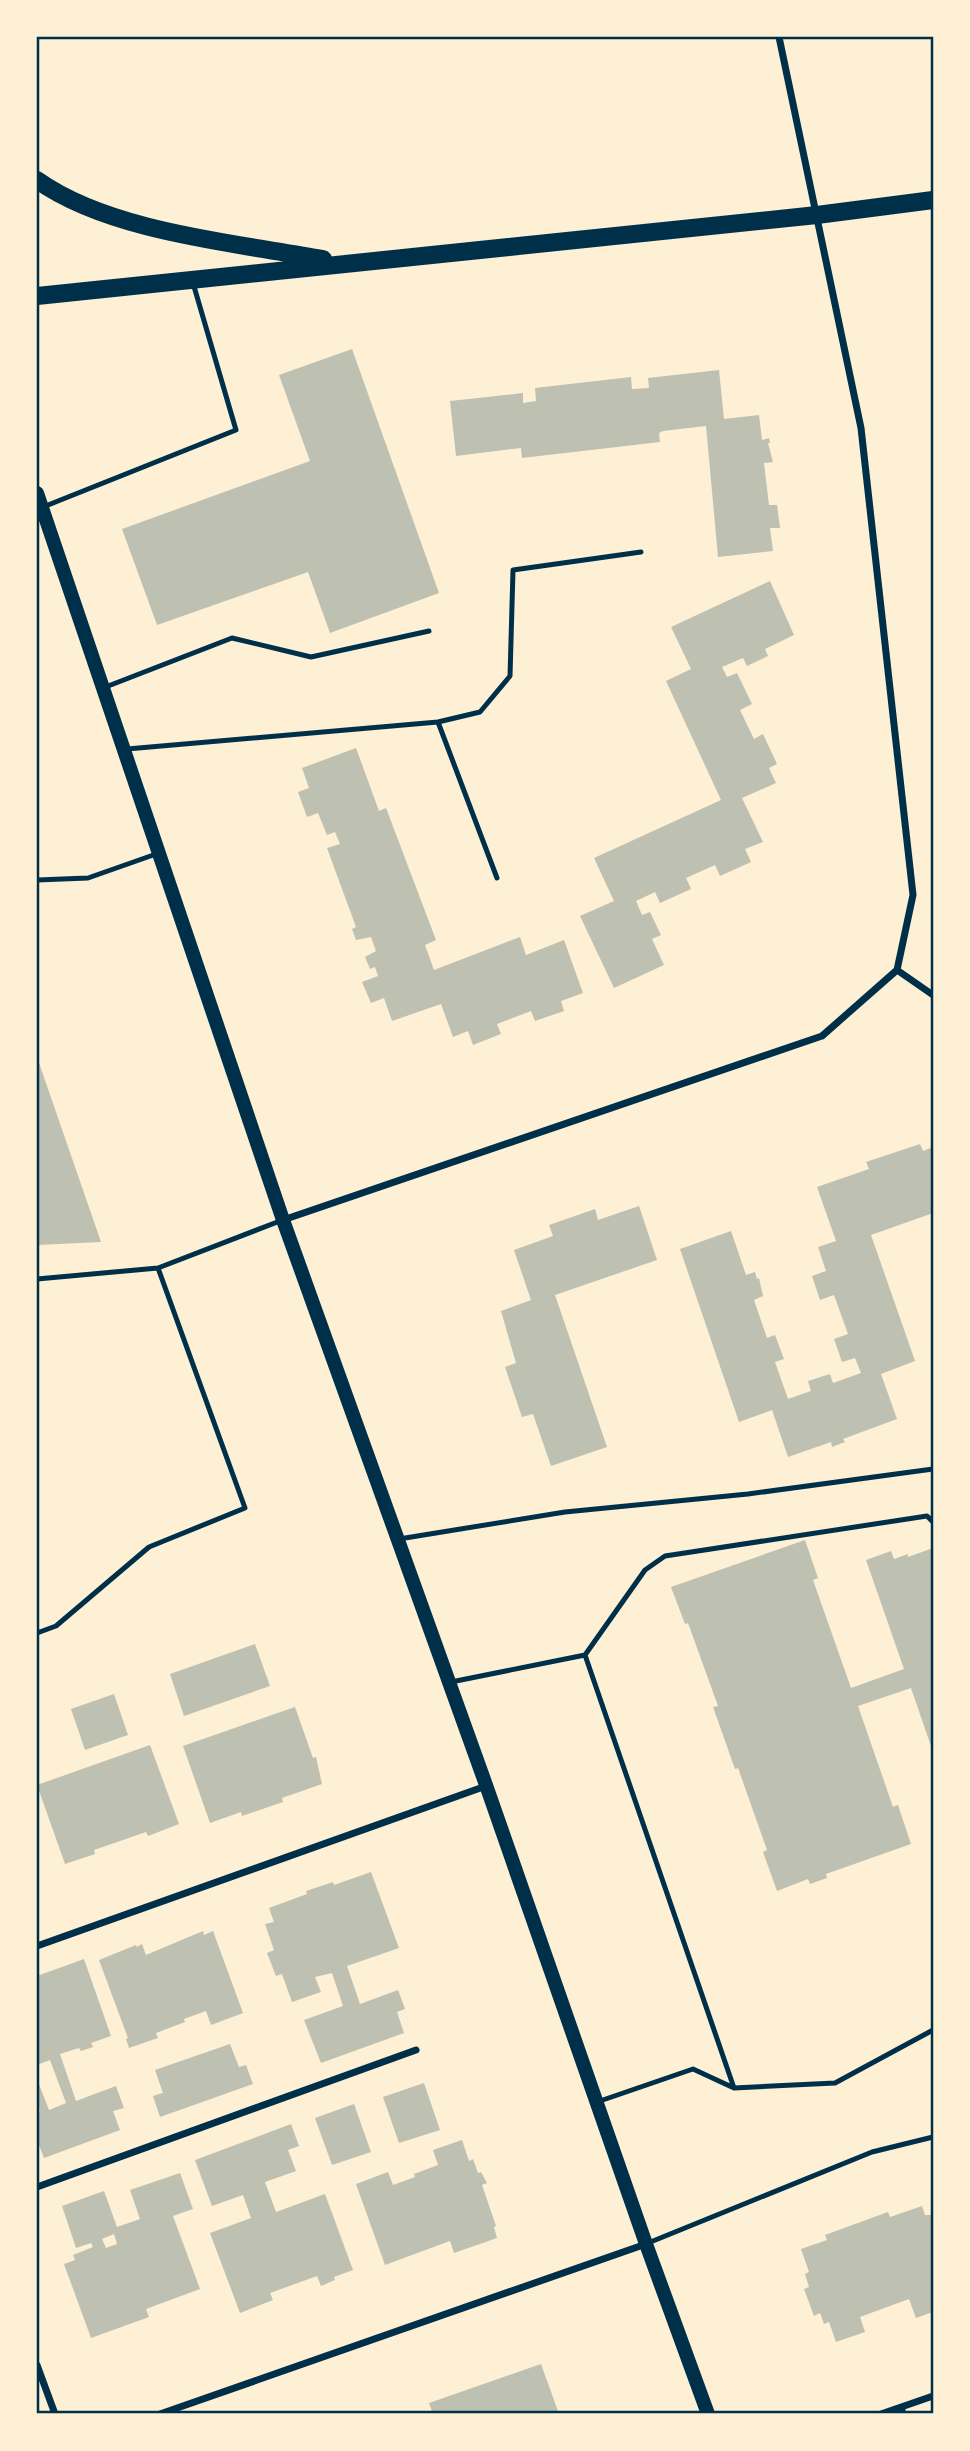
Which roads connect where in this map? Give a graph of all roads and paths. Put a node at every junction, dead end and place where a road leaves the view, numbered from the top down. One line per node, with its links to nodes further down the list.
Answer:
1 (779, 37): 4 (street)
2 (37, 180): 5 (main road)
3 (933, 200): 4 (main road)
4 (817, 215): 5 (main road); 18 (street)
5 (343, 263): 6 (main road)
6 (191, 279): 7 (main road); 9 (lane)
7 (37, 296)
8 (37, 493): 9 (main road)
9 (39, 509): 12 (main road)
10 (641, 552): 13 (lane)
11 (429, 631): 12 (lane)
12 (103, 688): 14 (main road)
13 (438, 722): 14 (lane); 16 (lane)
14 (123, 749): 15 (main road)
15 (159, 853): 17 (lane); 20 (main road)
16 (497, 878)
17 (37, 880)
18 (897, 970): 19 (street); 20 (street)
19 (933, 995)
20 (283, 1220): 21 (lane); 25 (main road)
21 (158, 1268): 22 (lane); 26 (lane)
22 (37, 1279)
23 (933, 1469): 25 (lane)
24 (933, 1522): 27 (lane)
25 (398, 1539): 28 (main road)
26 (37, 1633)
27 (585, 1655): 28 (lane); 33 (lane)
28 (449, 1683): 29 (main road)
29 (486, 1785): 30 (street); 34 (main road)
30 (37, 1946)
31 (933, 2030): 33 (lane)
32 (416, 2050): 36 (street)
33 (734, 2088): 34 (lane)
34 (597, 2102): 37 (main road)
35 (933, 2137): 37 (lane)
36 (37, 2187)
37 (646, 2244): 42 (street); 43 (main road)
38 (37, 2365): 41 (street)
39 (933, 2396): 40 (street)
40 (903, 2411): 44 (street)
41 (55, 2414)
42 (160, 2414)
43 (708, 2414)
44 (881, 2414)

